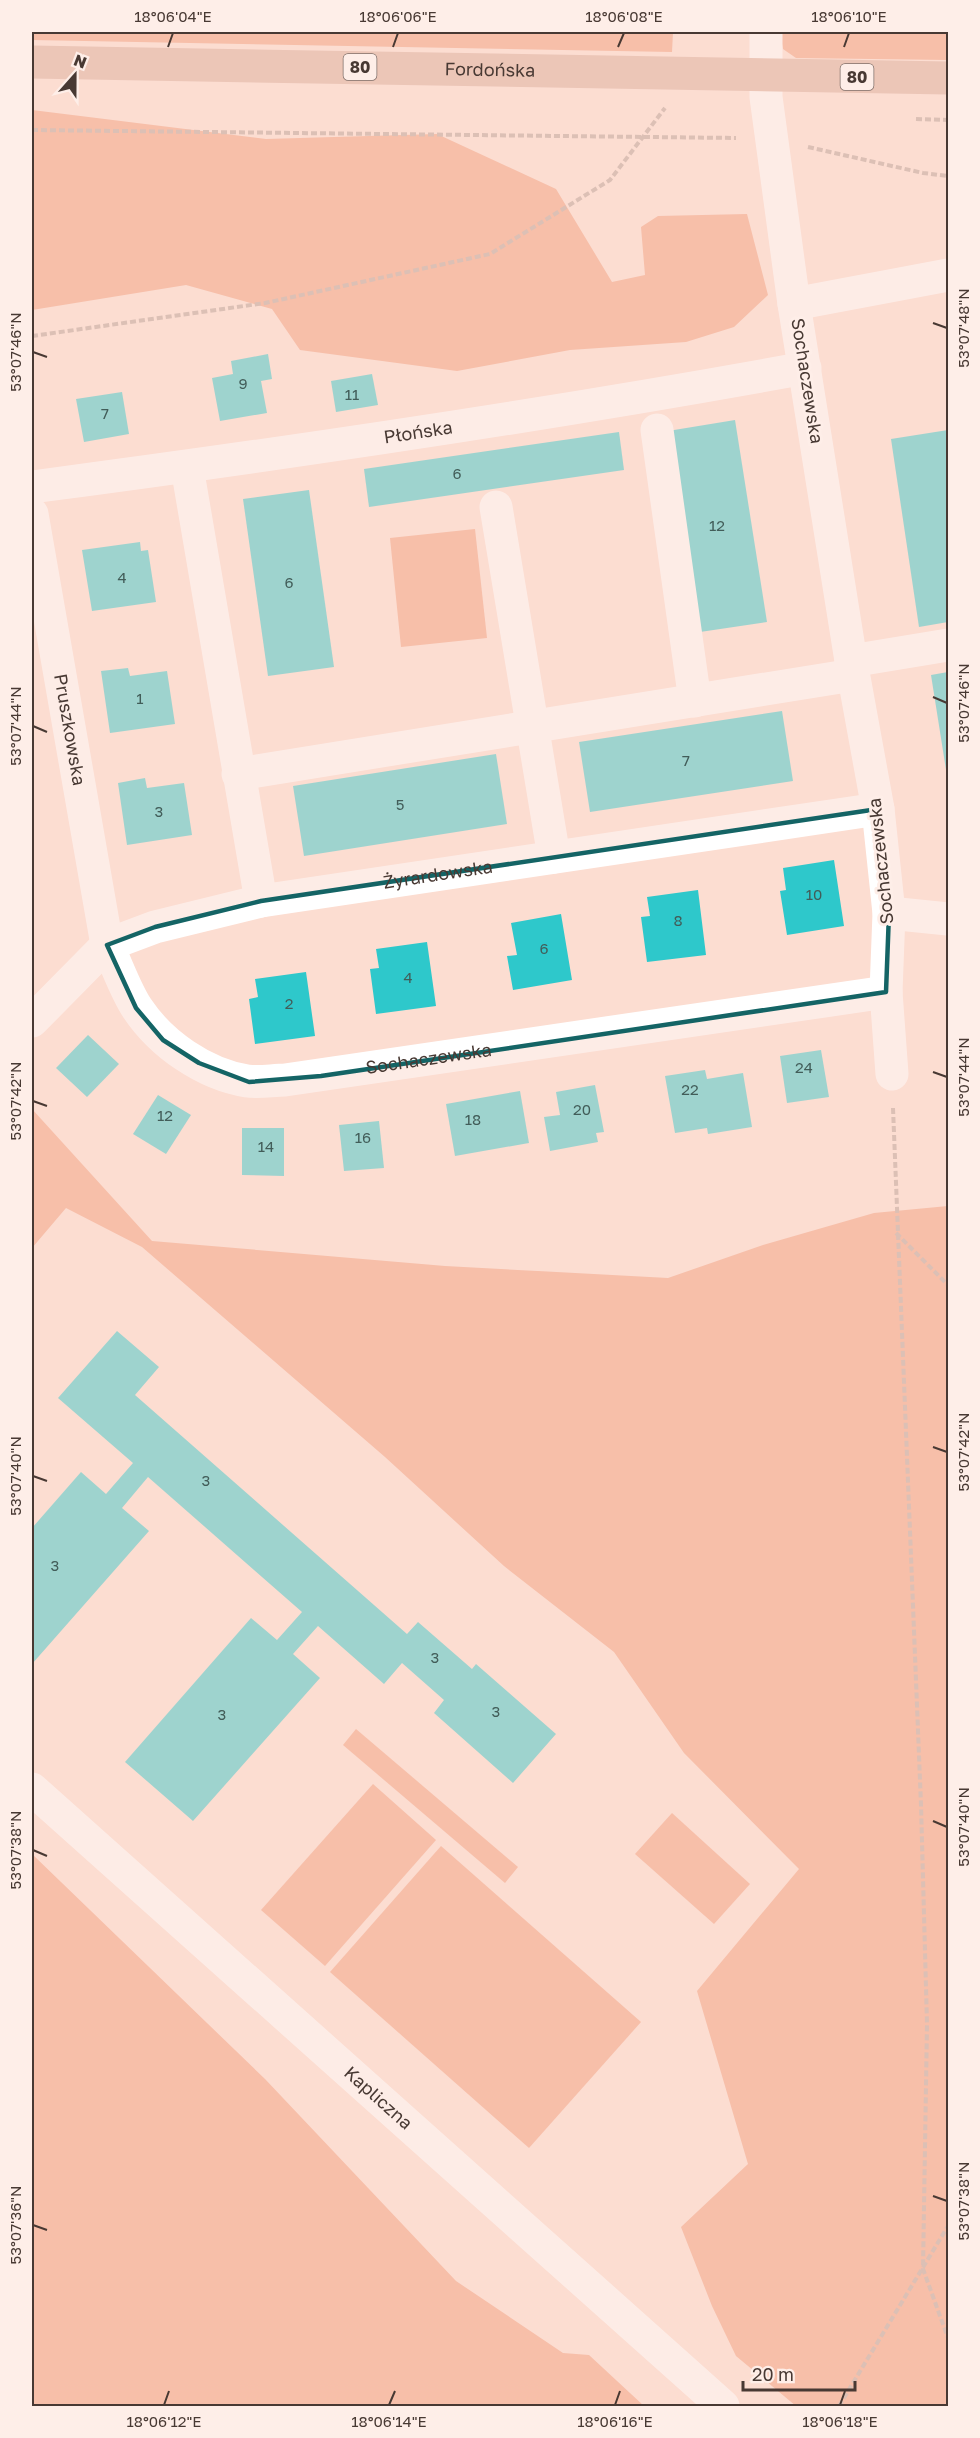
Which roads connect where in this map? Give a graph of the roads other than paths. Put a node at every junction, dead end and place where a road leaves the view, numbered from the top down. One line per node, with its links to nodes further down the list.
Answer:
1 (766, 32): 3 (street, Sochaczewska)
2 (32, 62): 3 (main road, Fordońska / 80)
3 (766, 75): 4 (main road, Fordońska / 80); 6 (street, Sochaczewska)
4 (948, 78)
5 (948, 275): 6 (street)
6 (794, 304): 7 (street, Sochaczewska)
7 (805, 368): 9 (street, Płońska); 14 (street, Sochaczewska)
8 (657, 430): 15 (street)
9 (187, 466): 10 (street, Płońska); 17 (street)
10 (32, 487)
11 (496, 507): 16 (street)
12 (32, 514): 23 (street, Pruszkowska)
13 (948, 645): 14 (street)
14 (852, 668): 15 (street); 18 (street, Sochaczewska)
15 (695, 701): 16 (street)
16 (532, 727): 17 (street); 19 (street)
17 (238, 774): 20 (street)
18 (878, 808): 19 (street, Żyrardowska); 21 (street, Sochaczewska)
19 (554, 857): 20 (street, Żyrardowska)
20 (261, 901): 23 (street, Żyrardowska)
21 (889, 913): 22 (street); 24 (street, Sochaczewska)
22 (948, 919)
23 (107, 945): 24 (street, Sochaczewska); 25 (street, Żyrardowska)
24 (886, 993): 26 (street)
25 (32, 1021)
26 (892, 1074)
27 (32, 1789): 28 (street, Kapliczna)
28 (723, 2406)

